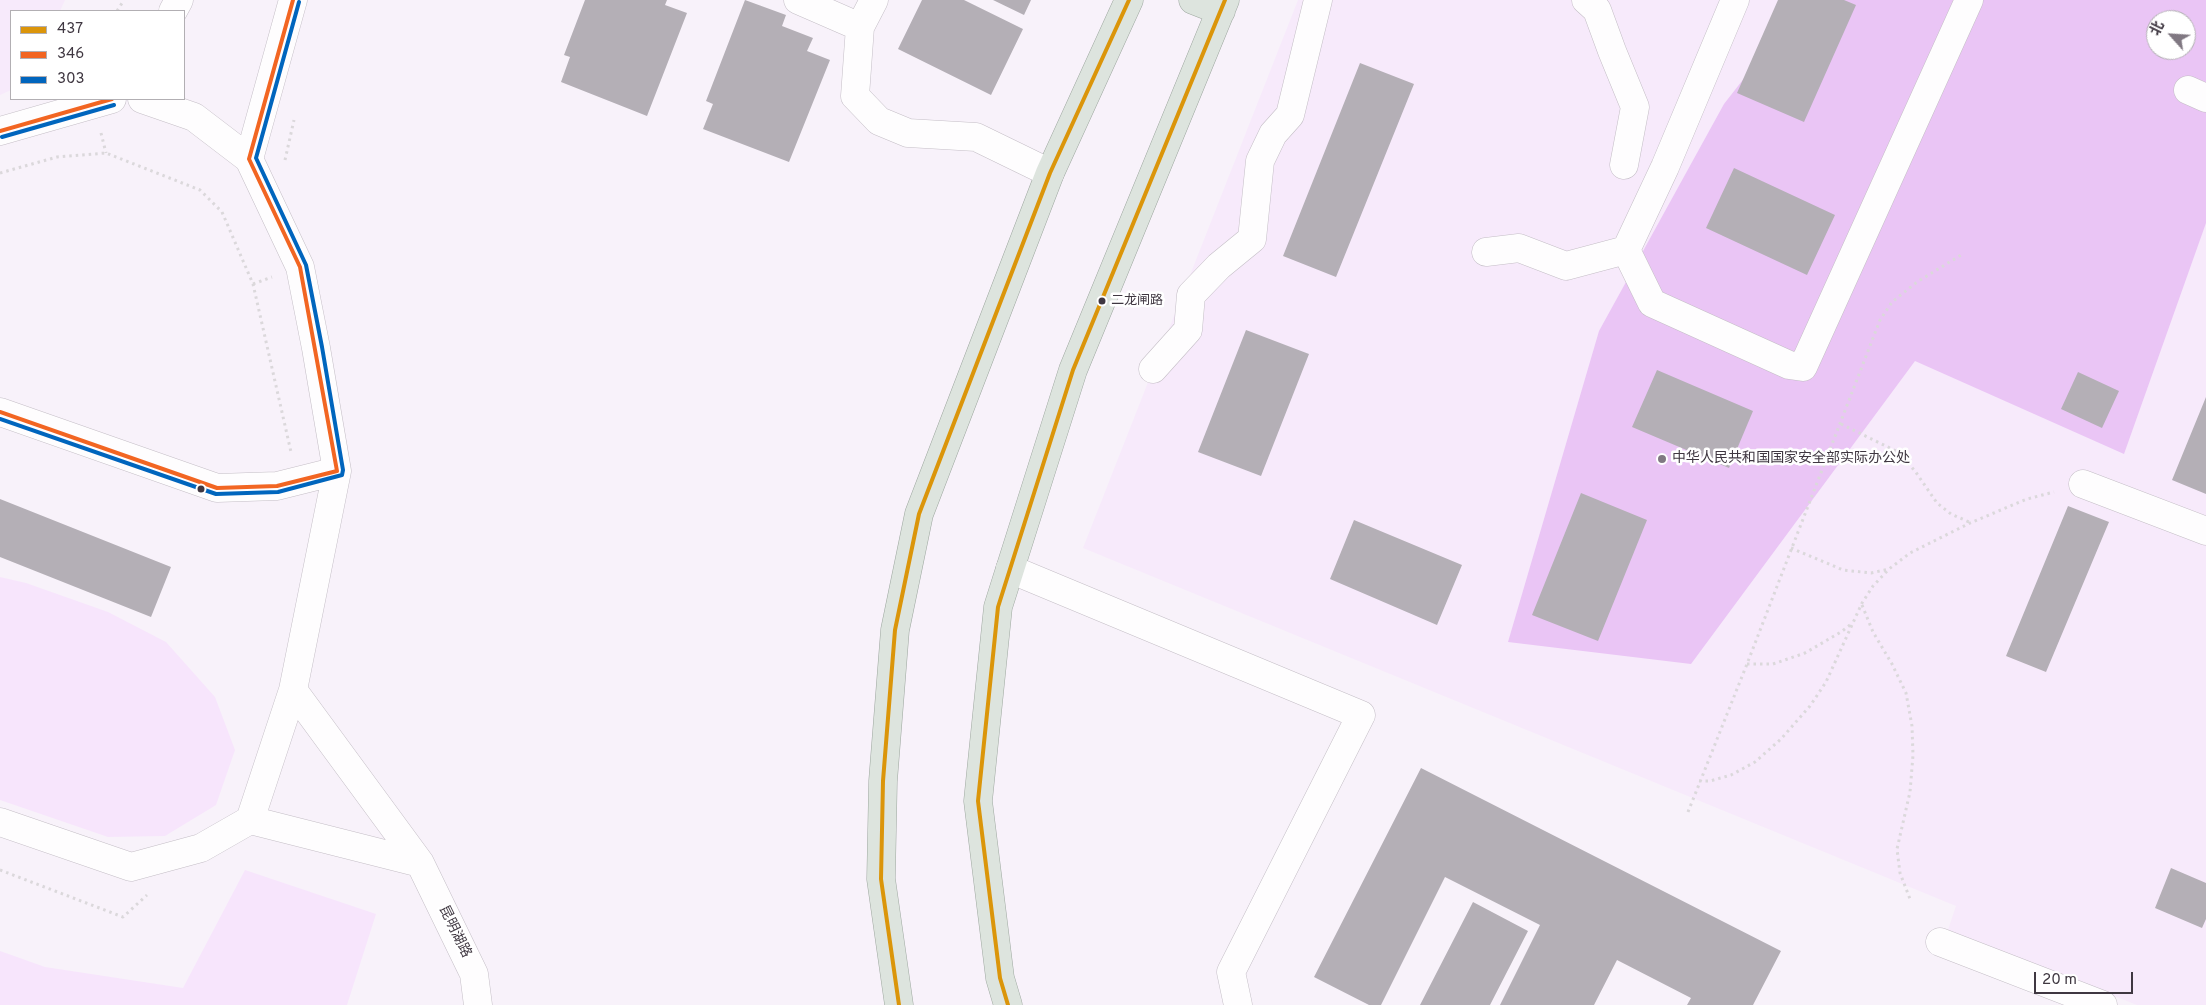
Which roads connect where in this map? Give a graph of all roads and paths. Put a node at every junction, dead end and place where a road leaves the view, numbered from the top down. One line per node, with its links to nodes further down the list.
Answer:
1 (293, 0): 15 (street)
2 (798, 0): 11 (street)
3 (874, 0): 11 (street)
4 (1129, 0): 18 (main road)
5 (1193, 0): 10 (main road)
6 (1318, 0): 22 (street)
7 (1586, 0): 16 (street)
8 (1735, 0): 19 (street)
9 (1969, 0): 19 (street)
10 (1223, 5): 31 (main road)
11 (860, 27): 18 (street)
12 (108, 100): 14 (street)
13 (145, 100): 15 (street)
14 (0, 131)
15 (249, 159): 25 (street)
16 (1624, 165)
17 (0, 173): 26 (path)
18 (1050, 173): 45 (main road)
19 (1626, 250): 20 (street)
20 (1486, 252)
21 (1961, 254): 24 (path)
22 (1153, 369)
23 (0, 412): 26 (street)
24 (1840, 424): 28 (path); 30 (path)
25 (337, 472): 26 (street); 36 (street)
26 (297, 481)
27 (2083, 484): 28 (path); 29 (street)
28 (1970, 523): 32 (path)
29 (2206, 531)
30 (1791, 548): 32 (path); 35 (path)
31 (1010, 569): 46 (main road); 47 (street)
32 (1889, 569): 33 (path)
33 (1862, 603): 34 (path); 42 (path)
34 (1853, 622): 35 (path); 37 (path)
35 (1747, 664): 37 (path)
36 (293, 690): 39 (street); 41 (street, 昆明湖路)
37 (1699, 781): 38 (path)
38 (1688, 812)
39 (250, 820): 40 (street); 41 (street)
40 (0, 822)
41 (420, 863): 44 (street, 昆明湖路)
42 (1910, 899)
43 (1940, 942): 48 (street)
44 (478, 1005)
45 (899, 1005)
46 (1008, 1005)
47 (1238, 1005)
48 (2103, 1005)

